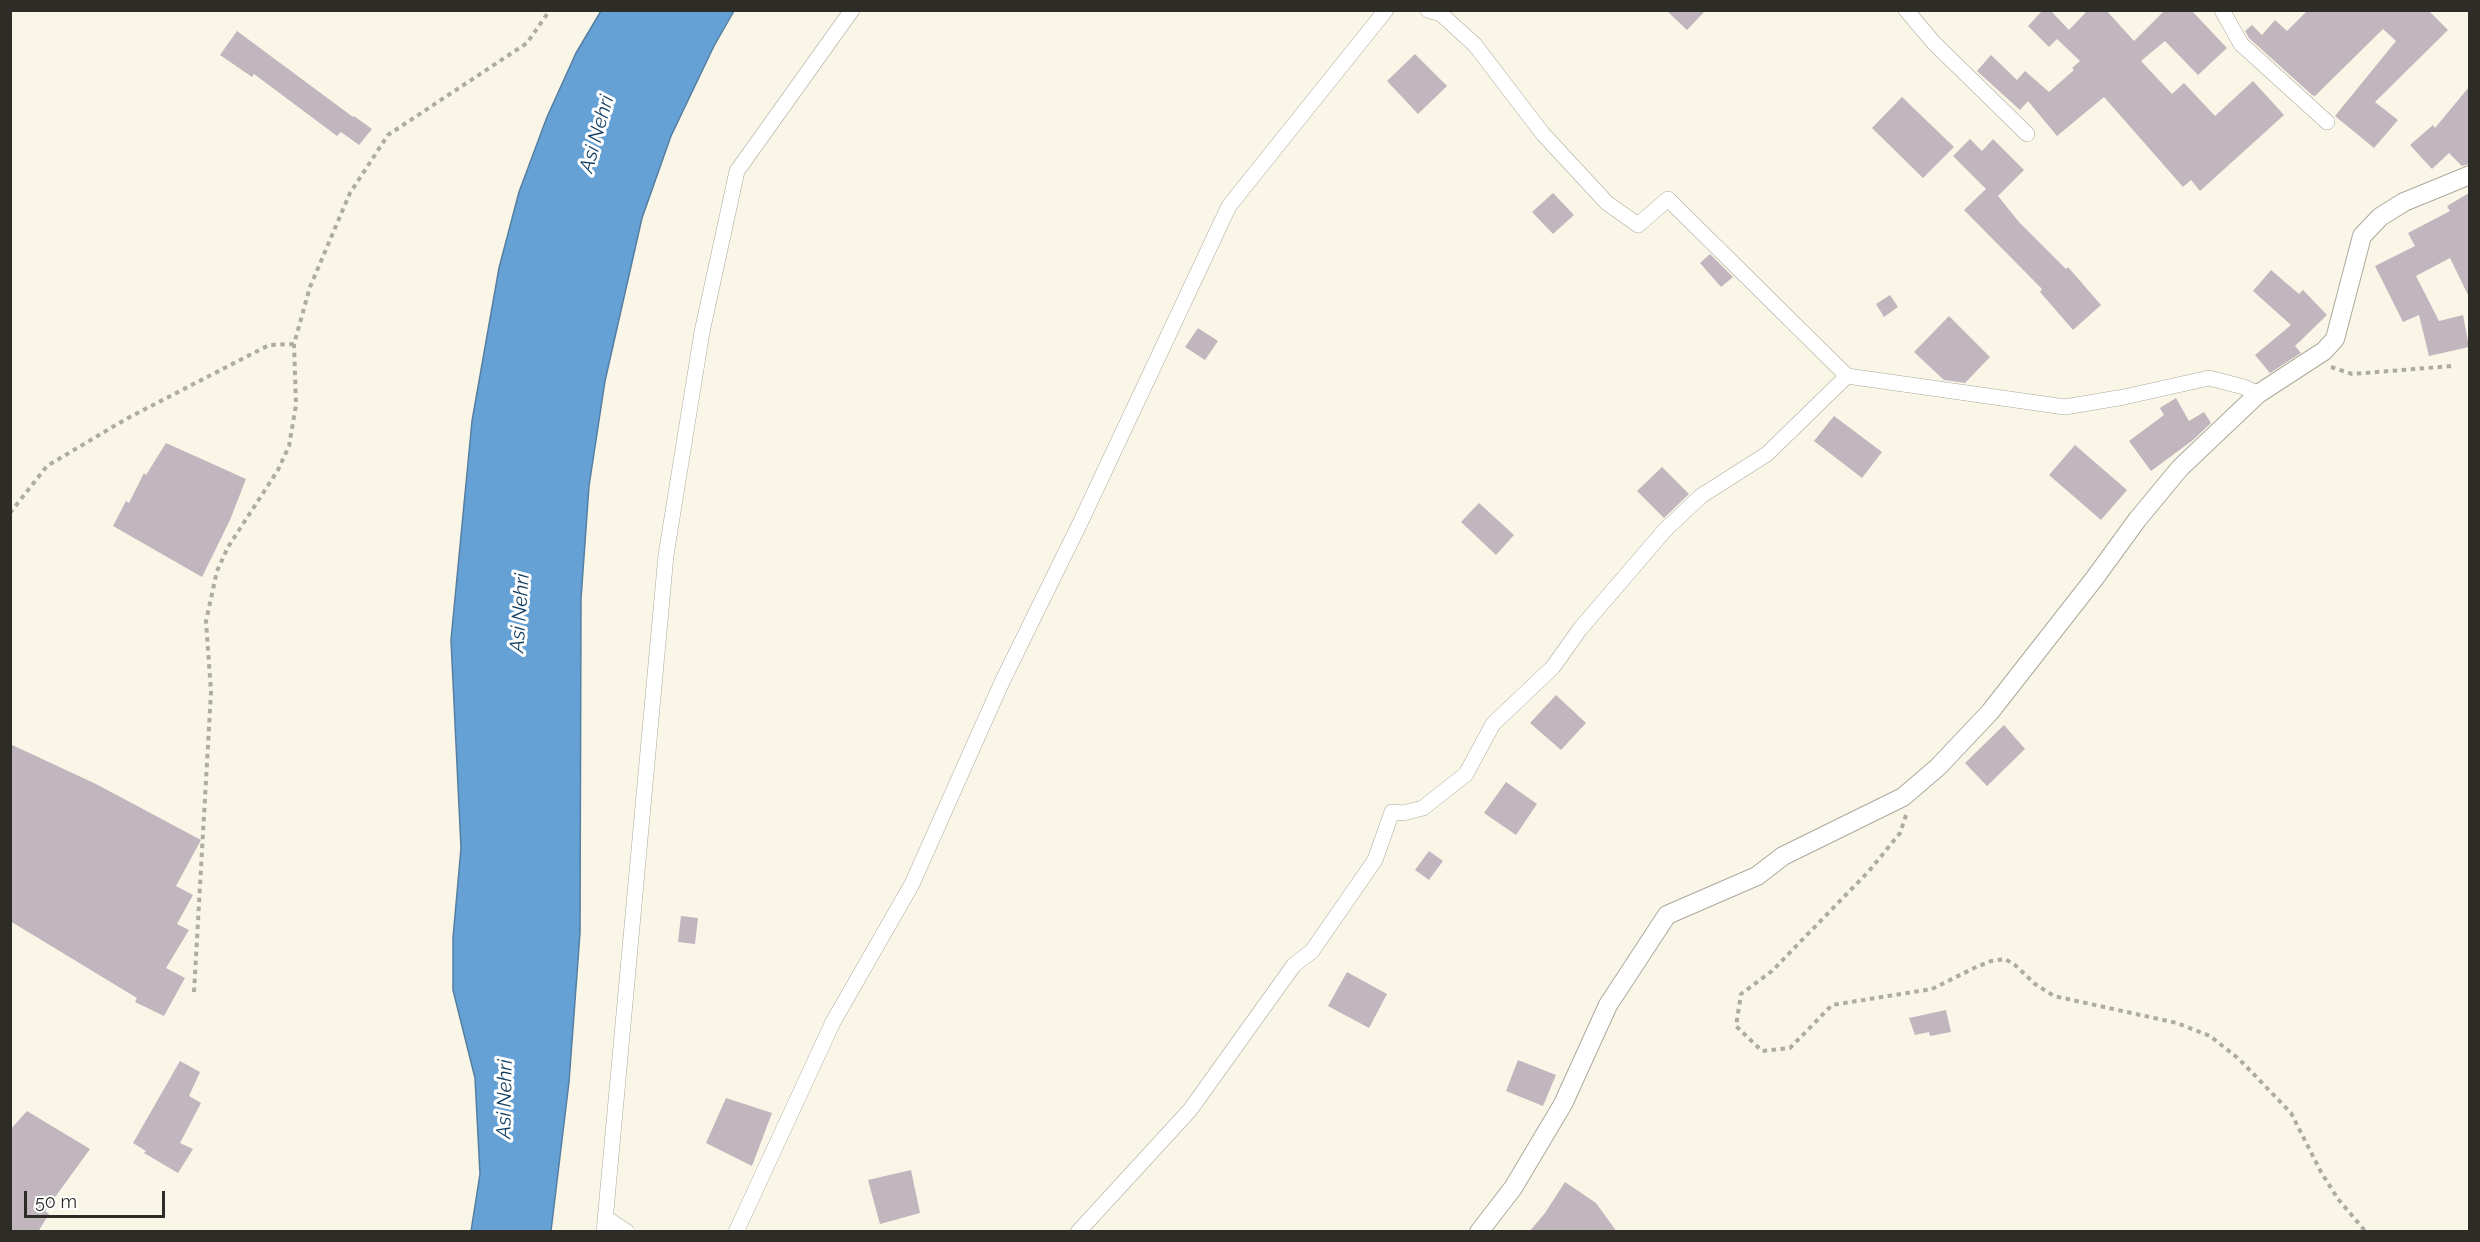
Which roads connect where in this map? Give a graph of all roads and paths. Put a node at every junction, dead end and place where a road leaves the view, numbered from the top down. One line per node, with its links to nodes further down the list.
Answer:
1 (550, 10): 10 (path)
2 (852, 10): 18 (street)
3 (1386, 10): 20 (street)
4 (1428, 10): 13 (street)
5 (1905, 10): 8 (street)
6 (2222, 10): 7 (street)
7 (2326, 122)
8 (2027, 134)
9 (2469, 175): 11 (street)
10 (294, 344): 15 (path); 17 (path)
11 (2310, 360): 12 (path); 14 (street)
12 (2452, 366)
13 (1847, 376): 14 (street); 21 (street)
14 (2258, 393): 16 (street)
15 (10, 513)
16 (1903, 797): 22 (street); 23 (path)
17 (194, 992)
18 (605, 1225): 19 (street)
19 (627, 1232)
20 (736, 1232)
21 (1078, 1232)
22 (1479, 1232)
23 (2366, 1232)

